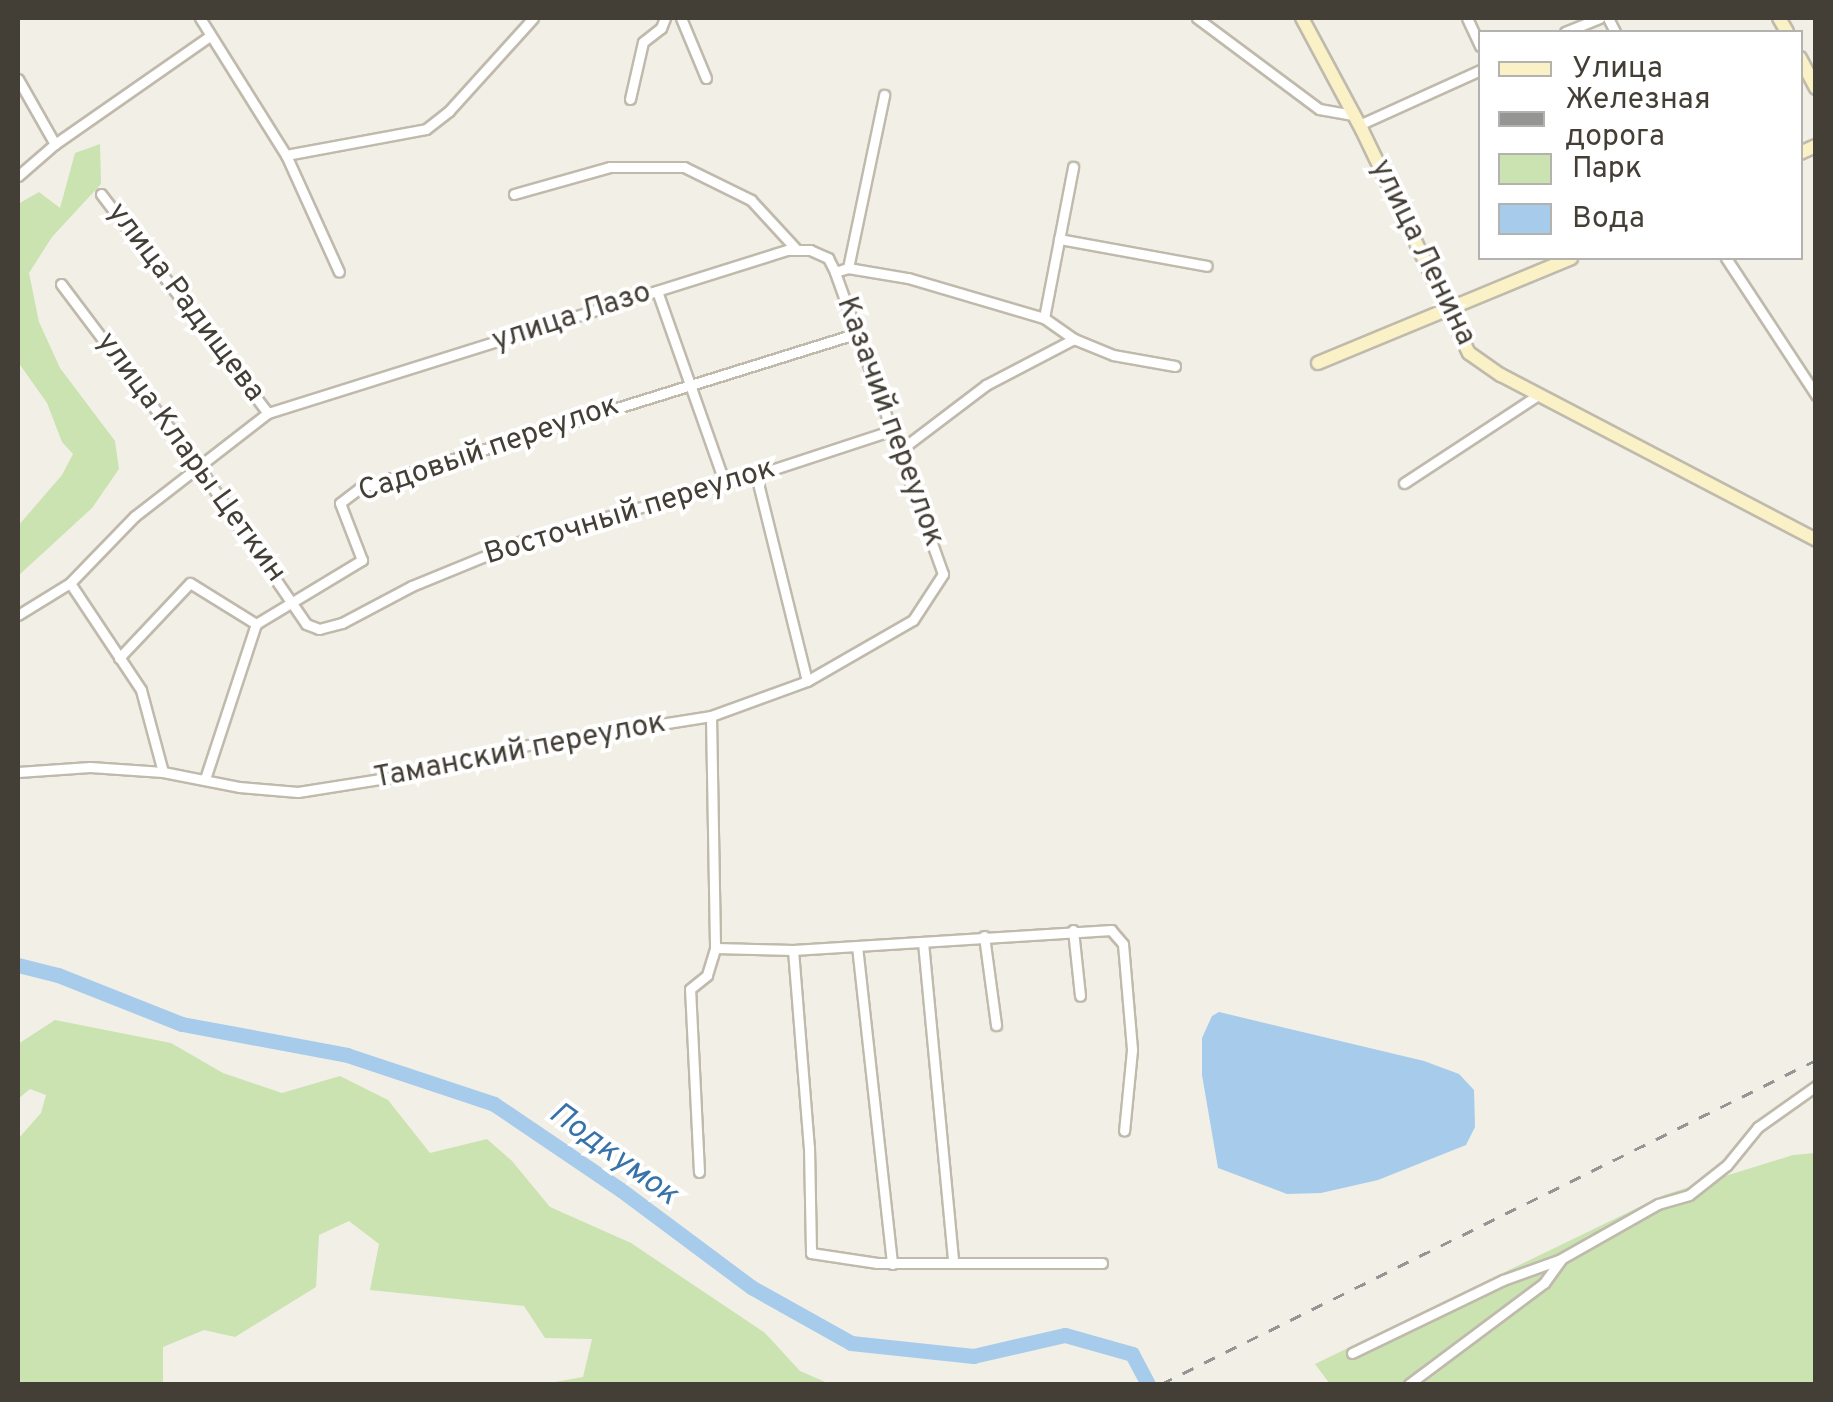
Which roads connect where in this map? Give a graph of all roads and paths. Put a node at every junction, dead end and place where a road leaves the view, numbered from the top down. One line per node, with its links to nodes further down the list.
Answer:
1 (200, 18): 10 (street)
2 (534, 18): 21 (street)
3 (666, 18): 18 (street)
4 (681, 18): 14 (street)
5 (1197, 18): 19 (street)
6 (1302, 18): 19 (street, улица Ленина)
7 (1467, 18): 11 (street)
8 (1599, 18): 9 (street)
9 (1570, 30)
10 (210, 36): 20 (street); 21 (street)
11 (1478, 42)
12 (1803, 64): 16 (street)
13 (1478, 71): 19 (street)
14 (706, 78)
15 (18, 79): 20 (street)
16 (1816, 88)
17 (884, 94): 31 (street, Казачий переулок)
18 (630, 100)
19 (1356, 120): 36 (street, улица Ленина)
20 (55, 144): 23 (street)
21 (286, 155): 32 (street)
22 (1073, 167): 26 (street)
23 (18, 176)
24 (101, 194): 45 (street, улица Радищева)
25 (514, 194): 27 (street)
26 (1060, 240): 30 (street); 37 (street)
27 (796, 249): 33 (street); 35 (street, улица Лазо)
28 (1567, 260): 36 (street)
29 (1727, 260): 44 (street)
30 (1208, 266)
31 (848, 268): 33 (street); 37 (street)
32 (340, 272)
33 (835, 272): 38 (street, Казачий переулок)
34 (61, 284): 48 (street, улица Клары Цеткин)
35 (657, 291): 42 (street); 45 (street, улица Лазо)
36 (1448, 309): 40 (street); 43 (street, улица Ленина)
37 (1044, 318): 39 (street)
38 (858, 334): 42 (street, Садовый переулок); 46 (street, Казачий переулок)
39 (1074, 339): 41 (street); 47 (street)
40 (1318, 363)
41 (1175, 366)
42 (689, 384): 51 (street); 54 (street, Садовый переулок)
43 (1538, 394): 50 (street); 52 (street, улица Ленина)
44 (1816, 395)
45 (268, 412): 48 (street, улица Лазо)
46 (890, 431): 47 (street, Казачий переулок); 49 (street, Восточный переулок)
47 (899, 451): 59 (street, Казачий переулок)
48 (198, 466): 53 (street, улица Лазо); 54 (street, улица Клары Цеткин)
49 (756, 475): 51 (street, Восточный переулок); 59 (street)
50 (1404, 483)
51 (725, 484): 57 (street, Восточный переулок)
52 (1816, 540)
53 (70, 582): 55 (street, улица Лазо); 58 (street)
54 (292, 598): 56 (street, Садовый переулок); 57 (street, улица Клары Цеткин)
55 (18, 615)
56 (256, 624): 58 (street); 64 (street)
57 (320, 629)
58 (119, 658): 63 (street)
59 (807, 681): 60 (street, Таманский переулок)
60 (712, 716): 64 (street, Таманский переулок); 69 (street)
61 (18, 760): 62 (street)
62 (19, 772): 63 (street, Таманский переулок)
63 (162, 772): 64 (street, Таманский переулок)
64 (205, 779)
65 (1073, 930): 66 (street); 71 (street); 74 (street)
66 (984, 936): 67 (street); 72 (street)
67 (923, 942): 68 (street); 77 (street)
68 (857, 946): 70 (street); 79 (street)
69 (715, 948): 70 (street); 75 (street)
70 (793, 950): 79 (street)
71 (1080, 996)
72 (996, 1026)
73 (1816, 1086): 76 (street)
74 (1124, 1131)
75 (699, 1172)
76 (1562, 1258): 80 (street); 81 (street)
77 (953, 1262): 78 (street); 79 (street)
78 (1102, 1262)
79 (892, 1264)
80 (1352, 1353)
81 (1409, 1384)

